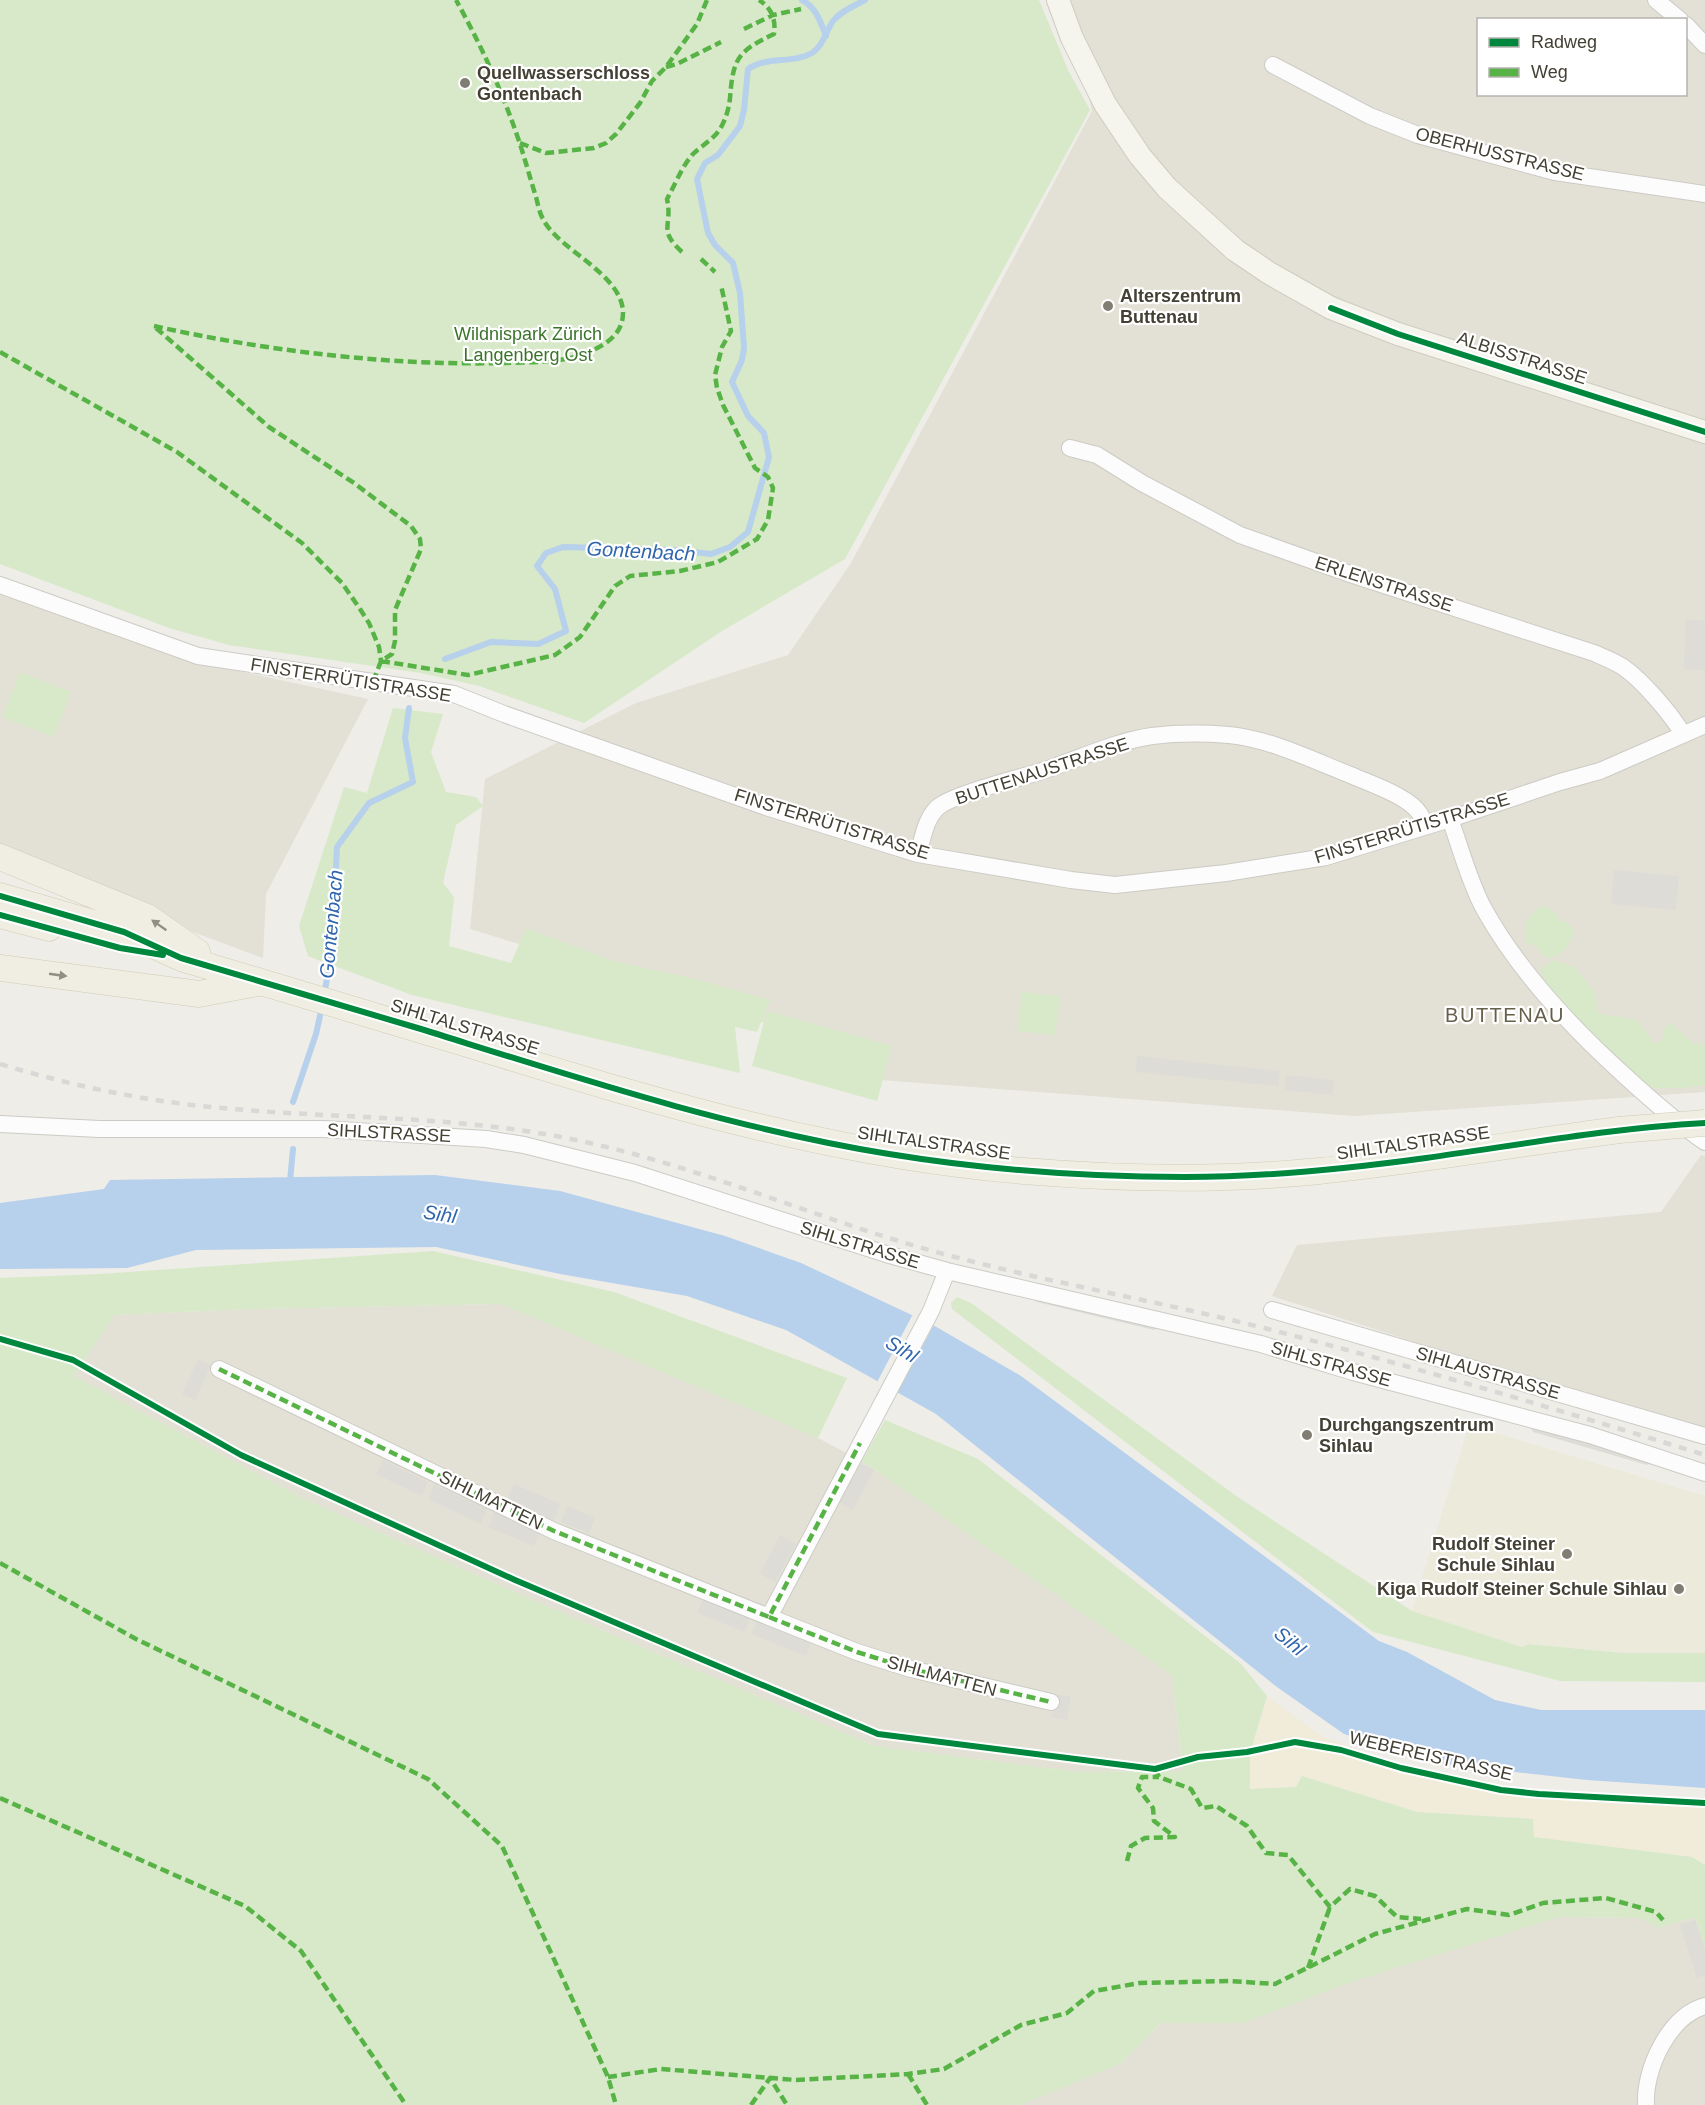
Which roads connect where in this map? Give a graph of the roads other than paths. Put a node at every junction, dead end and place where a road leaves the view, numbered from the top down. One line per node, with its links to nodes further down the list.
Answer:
1 (1058, 0): 8 (main road, ALBISSTRASSE)
2 (1656, 0): 3 (street)
3 (1678, 18)
4 (1687, 26): 5 (street)
5 (1705, 45)
6 (1273, 64): 7 (street, OBERHUSSTRASSE)
7 (1705, 194)
8 (1705, 432)
9 (1070, 448): 12 (street, ERLENSTRASSE)
10 (0, 585): 15 (street, FINSTERRÜTISTRASSE)
11 (1705, 725): 12 (street, FINSTERRÜTISTRASSE)
12 (1683, 734): 13 (street, FINSTERRÜTISTRASSE)
13 (1450, 819): 14 (street, FINSTERRÜTISTRASSE); 25 (street)
14 (1425, 826): 15 (street, FINSTERRÜTISTRASSE); 15 (street, BUTTENAUSTRASSE)
15 (918, 854)
16 (0, 857): 21 (main road, one-way to 16)
17 (0, 896): 19 (main road, SIHLTALSTRASSE)
18 (0, 915): 19 (main road, SIHLTALSTRASSE)
19 (181, 958): 21 (main road, SIHLTALSTRASSE)
20 (0, 968): 22 (main road, one-way to 22)
21 (224, 971): 22 (main road, SIHLTALSTRASSE)
22 (262, 983): 23 (main road, SIHLTALSTRASSE, bridge)
23 (1705, 1123)
24 (0, 1124): 26 (street, SIHLSTRASSE)
25 (1705, 1142)
26 (948, 1271): 30 (street, SIHLSTRASSE); 31 (street)
27 (1272, 1310): 29 (street, SIHLAUSTRASSE)
28 (219, 1369): 31 (street, SIHLMATTEN)
29 (1705, 1436)
30 (1705, 1473)
31 (769, 1617): 32 (street, SIHLMATTEN)
32 (1051, 1702)
33 (1705, 2006): 34 (street)
34 (1646, 2105)

